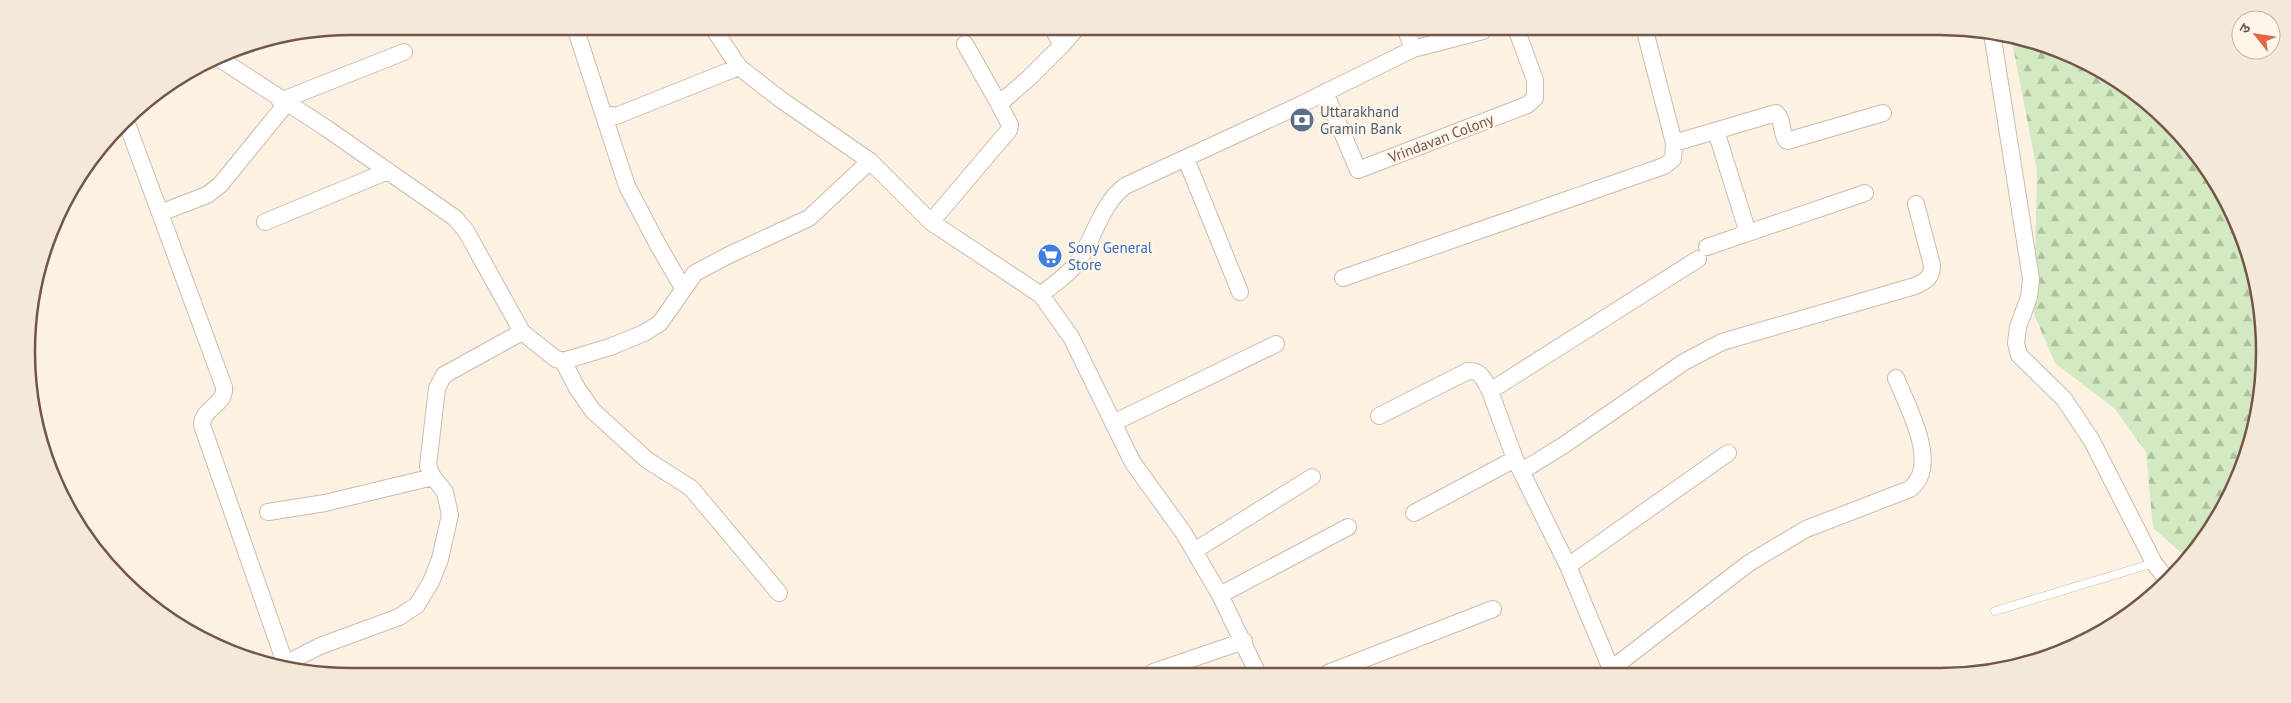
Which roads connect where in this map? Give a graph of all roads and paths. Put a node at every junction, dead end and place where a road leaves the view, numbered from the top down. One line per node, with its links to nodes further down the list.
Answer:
1 (578, 35): 19 (street)
2 (722, 35): 15 (street)
3 (1056, 35): 11 (street)
4 (1071, 35): 11 (street)
5 (1408, 35): 12 (street)
6 (1467, 35): 12 (street)
7 (1518, 35): 16 (street, Vrindavan Colony)
8 (1645, 35): 23 (street)
9 (1993, 40): 52 (street)
10 (965, 44): 18 (street)
11 (1062, 45): 18 (street)
12 (1413, 48): 16 (street)
13 (404, 52): 17 (street)
14 (223, 62): 17 (street)
15 (739, 67): 19 (street); 25 (street)
16 (1325, 92): 24 (street)
17 (283, 102): 26 (street); 29 (street)
18 (999, 104): 31 (street)
19 (603, 112): 34 (street)
20 (1883, 113): 22 (street)
21 (128, 128): 29 (street)
22 (1716, 131): 23 (street); 32 (street)
23 (1674, 143): 33 (street)
24 (1186, 159): 35 (street); 36 (street)
25 (870, 161): 31 (street); 34 (street)
26 (388, 171): 30 (street); 37 (street)
27 (1865, 193): 32 (street)
28 (1916, 204): 45 (street)
29 (160, 214): 60 (street)
30 (265, 222)
31 (931, 222): 36 (street)
32 (1748, 233): 41 (street)
33 (1343, 278)
34 (683, 288): 39 (street)
35 (1240, 292)
36 (1042, 295): 43 (street)
37 (522, 332): 39 (street); 46 (street)
38 (1276, 344): 43 (street)
39 (563, 361): 55 (street)
40 (1896, 378): 66 (street)
41 (1490, 391): 42 (street); 45 (street)
42 (1379, 416)
43 (1114, 423): 51 (street)
44 (1728, 453): 53 (street)
45 (1518, 465): 49 (street); 53 (street)
46 (433, 477): 48 (street); 61 (street)
47 (1312, 477): 51 (street)
48 (268, 512)
49 (1414, 513)
50 (1348, 527): 56 (street)
51 (1194, 551): 56 (street)
52 (2154, 563): 54 (street); 58 (lane)
53 (1568, 566): 65 (street)
54 (2163, 575)
55 (779, 593)
56 (1220, 595): 59 (street)
57 (1493, 609): 64 (street)
58 (1995, 610)
59 (1244, 641): 62 (street); 63 (street)
60 (280, 660)
61 (289, 662)
62 (1165, 668)
63 (1255, 668)
64 (1341, 668)
65 (1607, 668)
66 (1612, 668)

